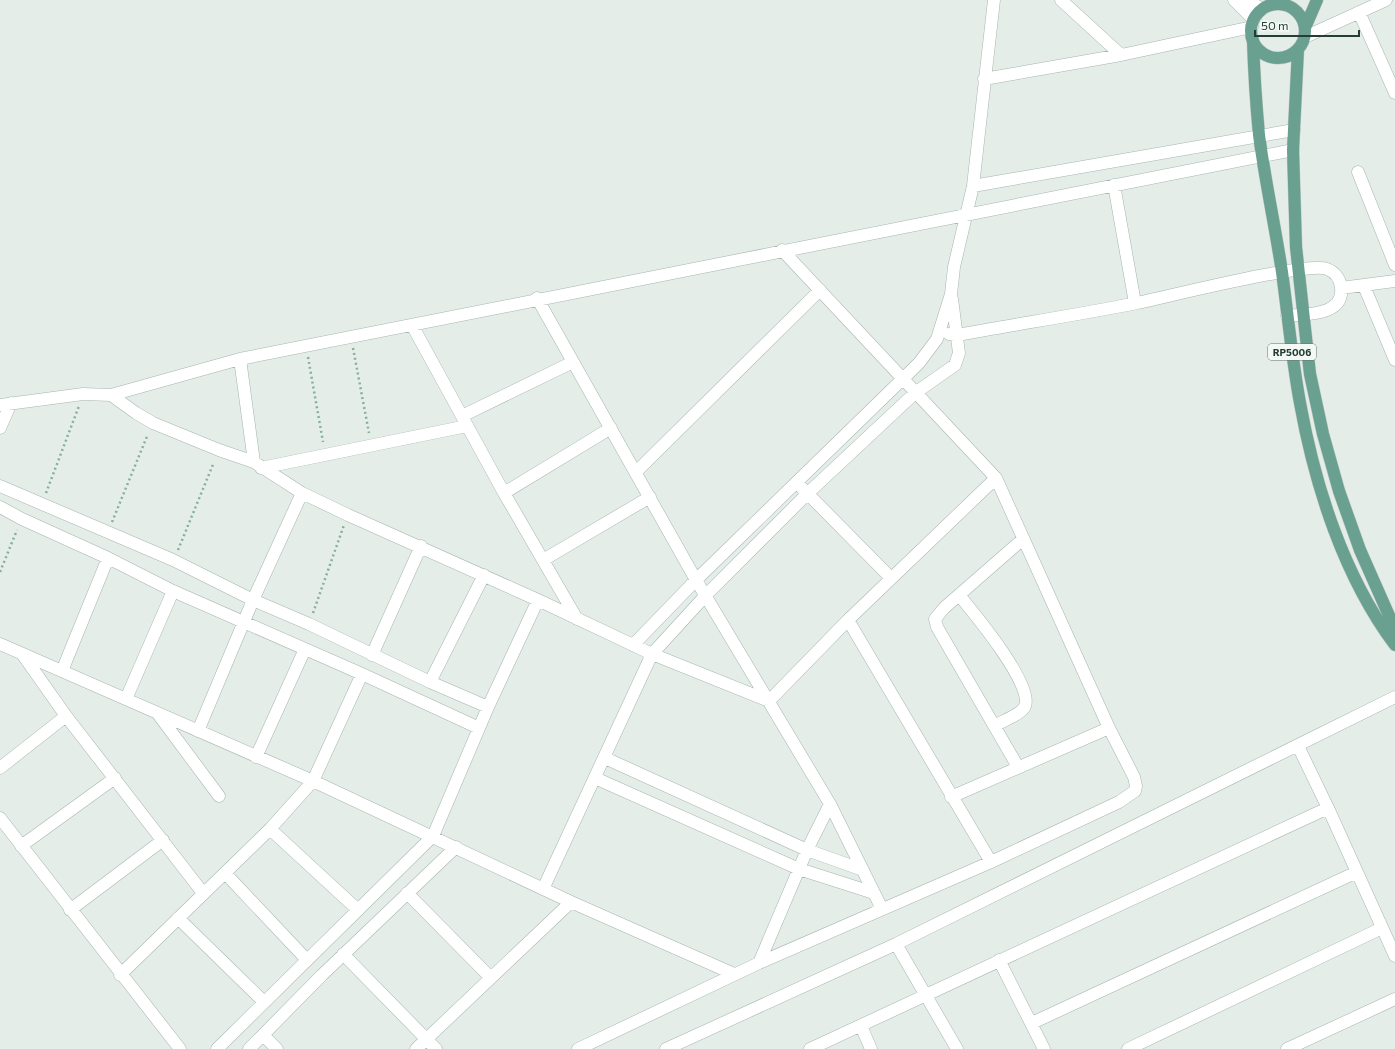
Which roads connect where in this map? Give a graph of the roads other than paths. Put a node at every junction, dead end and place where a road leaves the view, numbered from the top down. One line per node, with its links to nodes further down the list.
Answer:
1 (994, 0): 13 (street)
2 (1061, 0): 12 (street)
3 (1234, 0): 7 (street)
4 (1247, 0): 7 (street)
5 (1317, 0): 9 (main road, RP5006)
6 (1386, 0): 8 (street)
7 (1266, 9): 9 (main road); 10 (main road, RP5006); 12 (street)
8 (1359, 12): 9 (street); 14 (street)
9 (1305, 32): 11 (main road, RP5006)
10 (1253, 40): 11 (main road); 16 (main road, RP5006)
11 (1298, 49): 15 (main road, RP5006)
12 (1121, 55): 13 (street)
13 (984, 79): 21 (street)
14 (1395, 93)
15 (1294, 130): 16 (street); 17 (main road, RP5006)
16 (1259, 136): 18 (main road, RP5006); 21 (street)
17 (1293, 150): 18 (street); 25 (main road, RP5006)
18 (1263, 156): 20 (street); 26 (main road, RP5006)
19 (1358, 172): 24 (street)
20 (1114, 185): 22 (street); 33 (street)
21 (973, 186): 22 (street)
22 (966, 214): 23 (street); 31 (street)
23 (782, 250): 30 (street); 32 (street)
24 (1395, 265)
25 (1299, 270): 26 (street); 29 (street); 34 (main road, RP5006)
26 (1282, 272): 33 (street); 35 (main road, RP5006)
27 (1395, 281): 28 (street)
28 (1364, 286): 29 (street); 40 (street)
29 (1341, 288): 34 (street)
30 (820, 290): 42 (street); 50 (street)
31 (952, 294): 37 (street); 38 (street)
32 (537, 298): 36 (street); 41 (street)
33 (1135, 303): 38 (street)
34 (1304, 314): 35 (street); 73 (main road, RP5006)
35 (1287, 316): 73 (main road, RP5006)
36 (412, 325): 39 (street); 46 (street)
37 (940, 332): 38 (street); 42 (street)
38 (957, 335): 43 (street)
39 (240, 359): 44 (street); 49 (street)
40 (1395, 360)
41 (573, 362): 46 (street); 48 (street)
42 (902, 378): 43 (street); 52 (street)
43 (915, 393): 51 (street); 56 (street)
44 (111, 395): 45 (street); 49 (street)
45 (5, 404): 47 (street)
46 (464, 421): 49 (street); 55 (street)
47 (0, 428)
48 (611, 428): 50 (street); 55 (street)
49 (257, 465): 54 (street)
50 (636, 472): 57 (street)
51 (996, 478): 59 (street); 64 (street)
52 (796, 482): 56 (street); 65 (street)
53 (0, 486): 69 (street)
54 (302, 492): 60 (street); 69 (street)
55 (504, 493): 62 (street)
56 (807, 494): 64 (street); 68 (street)
57 (650, 498): 62 (street); 65 (street)
58 (0, 507): 61 (street)
59 (1023, 539): 67 (street); 94 (street)
60 (421, 546): 63 (street); 82 (street)
61 (108, 558): 66 (street); 83 (street)
62 (543, 560): 71 (street)
63 (484, 575): 70 (street); 85 (street)
64 (891, 578): 72 (street)
65 (696, 580): 68 (street); 77 (street)
66 (173, 591): 74 (street); 87 (street)
67 (959, 594): 92 (street); 92 (street)
68 (706, 595): 81 (street); 88 (street)
69 (252, 600): 74 (street); 82 (street)
70 (538, 600): 71 (street); 89 (street)
71 (577, 619): 77 (street)
72 (848, 620): 88 (street); 105 (street)
73 (1389, 621): 75 (main road, RP5006); 78 (main road, RP5006)
74 (244, 622): 79 (street); 95 (street)
75 (1395, 636)
76 (0, 644): 80 (street)
77 (633, 645): 81 (street)
78 (1395, 645)
79 (305, 649): 84 (street); 97 (street)
80 (22, 654): 83 (street); 91 (street)
81 (652, 654): 88 (street); 98 (street)
82 (372, 655): 85 (street)
83 (62, 671): 87 (street)
84 (362, 674): 93 (street); 103 (street)
85 (430, 682): 89 (street)
86 (1395, 697): 96 (street)
87 (126, 699): 90 (street)
88 (770, 701): 106 (street)
89 (488, 707): 93 (street)
90 (157, 713): 95 (street); 104 (street)
91 (66, 716): 100 (street); 101 (street)
92 (994, 726): 99 (street)
93 (478, 728): 110 (street)
94 (1109, 728): 99 (street); 115 (street)
95 (198, 731): 97 (street)
96 (1298, 746): 107 (street); 130 (street)
97 (256, 757): 103 (street)
98 (605, 758): 102 (street); 114 (street)
99 (1018, 767): 105 (street)
100 (0, 768)
101 (115, 778): 111 (street); 112 (street)
102 (595, 778): 116 (street); 120 (street)
103 (313, 781): 109 (street); 110 (street)
104 (219, 796)
105 (951, 797): 115 (street)
106 (830, 804): 114 (street); 117 (street)
107 (1328, 808): 118 (street); 134 (street)
108 (0, 818): 112 (street)
109 (270, 829): 119 (street); 127 (street)
110 (432, 836): 113 (street); 127 (street)
111 (163, 840): 121 (street); 126 (street)
112 (21, 846): 126 (street)
113 (456, 847): 120 (street); 122 (street)
114 (807, 850): 116 (street); 117 (street)
115 (991, 862): 125 (street)
116 (799, 869): 123 (street); 135 (street)
117 (863, 870): 123 (street)
118 (1358, 872): 129 (street); 142 (street)
119 (225, 873): 121 (street); 133 (street)
120 (543, 889): 124 (street)
121 (202, 893): 128 (street)
122 (407, 893): 131 (street); 138 (street)
123 (874, 893): 125 (street)
124 (571, 902): 136 (street); 138 (street)
125 (882, 909): 135 (street)
126 (70, 910): 137 (street)
127 (358, 910): 133 (street)
128 (178, 918): 137 (street); 141 (street)
129 (1382, 928): 132 (street); 158 (street)
130 (896, 944): 139 (street); 153 (street)
131 (343, 954): 144 (street); 145 (street)
132 (1395, 956)
133 (307, 960): 141 (street)
134 (1000, 960): 139 (street); 142 (street)
135 (759, 963): 136 (street)
136 (734, 974): 152 (street)
137 (120, 975): 146 (street)
138 (491, 978): 145 (street)
139 (925, 995): 143 (street); 156 (street)
140 (1395, 999): 159 (street)
141 (264, 1002): 147 (street)
142 (1032, 1023): 157 (street)
143 (861, 1026): 154 (street); 155 (street)
144 (263, 1035): 148 (street); 149 (street)
145 (426, 1039): 150 (street); 151 (street)
146 (180, 1049)
147 (217, 1049)
148 (249, 1049)
149 (276, 1049)
150 (416, 1049)
151 (436, 1049)
152 (578, 1049)
153 (666, 1049)
154 (810, 1049)
155 (871, 1049)
156 (957, 1049)
157 (1044, 1049)
158 (1128, 1049)
159 (1287, 1049)

